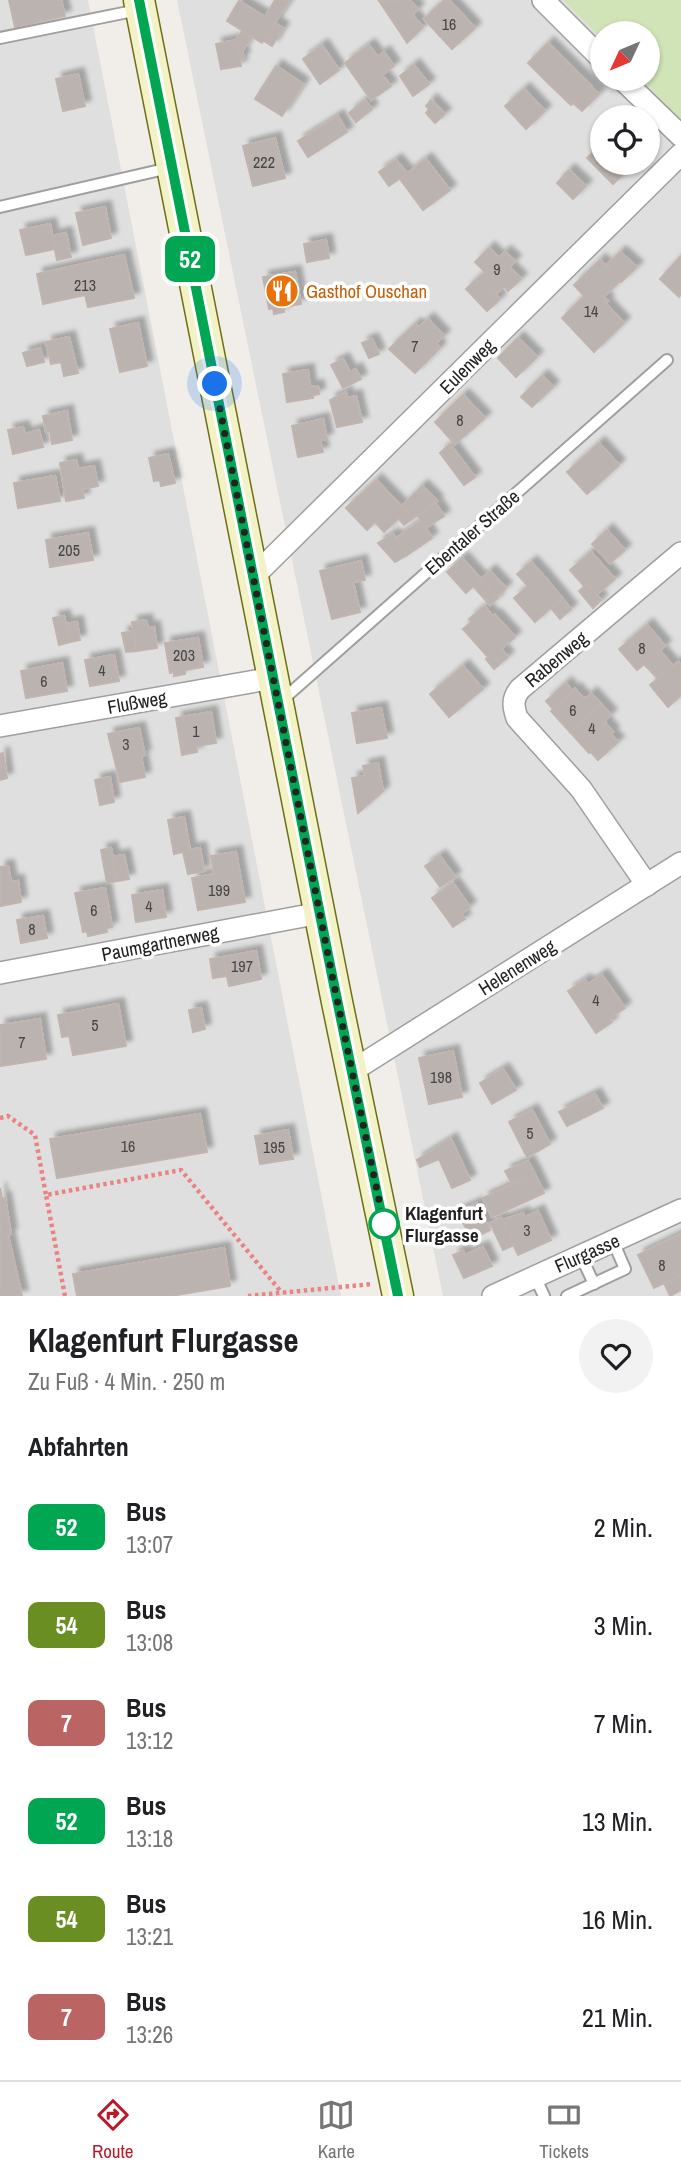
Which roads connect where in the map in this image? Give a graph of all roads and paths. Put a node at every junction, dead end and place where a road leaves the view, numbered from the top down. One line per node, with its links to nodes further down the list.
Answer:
1 (543, 0): 4 (street)
2 (140, 5): 3 (lane); 8 (main road)
3 (0, 38)
4 (590, 47)
5 (634, 91): 6 (street)
6 (681, 136)
7 (681, 154): 12 (street, Eulenweg)
8 (172, 168): 9 (lane); 12 (main road)
9 (0, 207)
10 (667, 360): 13 (lane, Ebentaler Straße)
11 (681, 554): 16 (street, Rabenweg)
12 (253, 578): 13 (main road)
13 (276, 691): 14 (street, Flußweg); 17 (main road)
14 (0, 726)
15 (681, 863): 16 (street, Helenenweg)
16 (647, 885): 19 (street, Helenenweg)
17 (320, 913): 18 (street, Paumgartnerweg); 19 (main road)
18 (0, 973)
19 (352, 1071): 27 (main road)
20 (0, 1118): 21 (path)
21 (47, 1195): 28 (path); 29 (path)
22 (681, 1210): 23 (street, Flurgasse)
23 (613, 1241): 24 (street, Flurgasse); 25 (lane)
24 (582, 1255): 25 (lane); 26 (street, Flurgasse)
25 (594, 1283): 32 (lane)
26 (540, 1286): 31 (street, Flurgasse)
27 (397, 1288): 28 (path)
28 (282, 1293): 30 (path)
29 (65, 1296)
30 (248, 1296)
31 (493, 1296)
32 (567, 1296)

